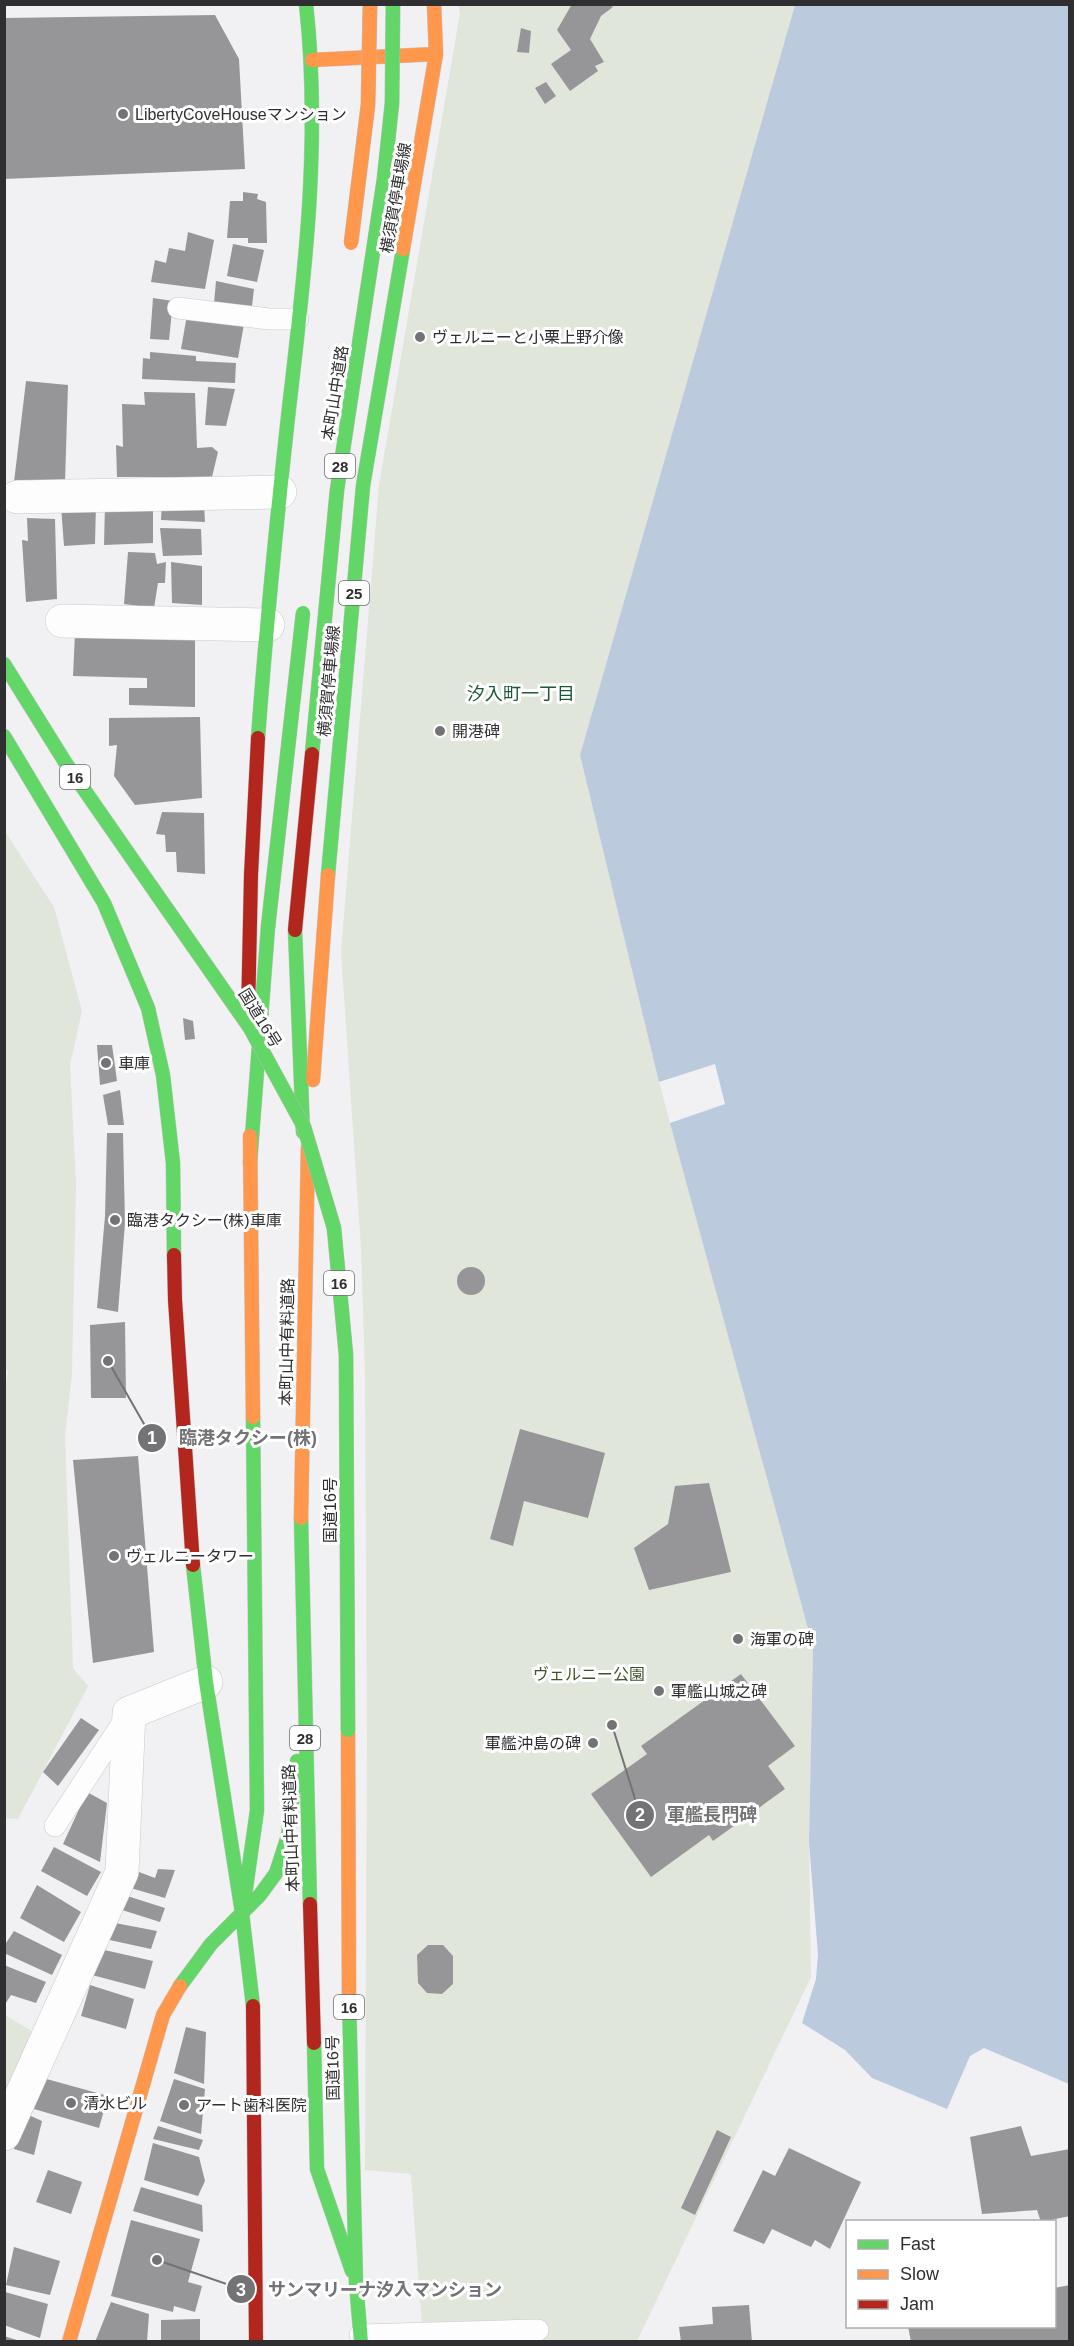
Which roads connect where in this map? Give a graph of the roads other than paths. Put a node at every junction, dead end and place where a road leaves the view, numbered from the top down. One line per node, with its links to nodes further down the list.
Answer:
1 (306, 4): 6 (main road)
2 (313, 4): 6 (main road)
3 (370, 4): 9 (main road, bridge)
4 (393, 4): 20 (main road, 本町山中道路 / 28, bridge)
5 (434, 4): 7 (main road, 横須賀停車場線 / 25)
6 (308, 24): 8 (main road)
7 (436, 54): 8 (main road); 20 (main road, 横須賀停車場線 / 25)
8 (312, 60): 11 (main road)
9 (349, 260)
10 (178, 308): 11 (lane)
11 (298, 319): 12 (main road)
12 (280, 492): 13 (street); 16 (main road)
13 (17, 497)
14 (304, 596): 19 (main road, bridge)
15 (62, 621): 16 (street)
16 (268, 625): 19 (main road)
17 (4, 664): 27 (main road, 国道16号 / 16, bridge)
18 (4, 736): 21 (main road, 16)
19 (250, 1163): 25 (main road, 本町山中有料道路)
20 (306, 1185): 22 (main road, 本町山中有料道路 / 28)
21 (206, 1682): 23 (street); 25 (main road, 16)
22 (304, 1695): 25 (main road); 27 (main road, 本町山中有料道路 / 28)
23 (129, 1713): 24 (lane); 26 (street)
24 (55, 1826)
25 (242, 1913): 30 (main road); 31 (main road, 16)
26 (4, 2134)
27 (356, 2283): 29 (main road, 国道16号 / 16)
28 (538, 2330): 29 (lane)
29 (360, 2338)
30 (69, 2342)
31 (256, 2342)

